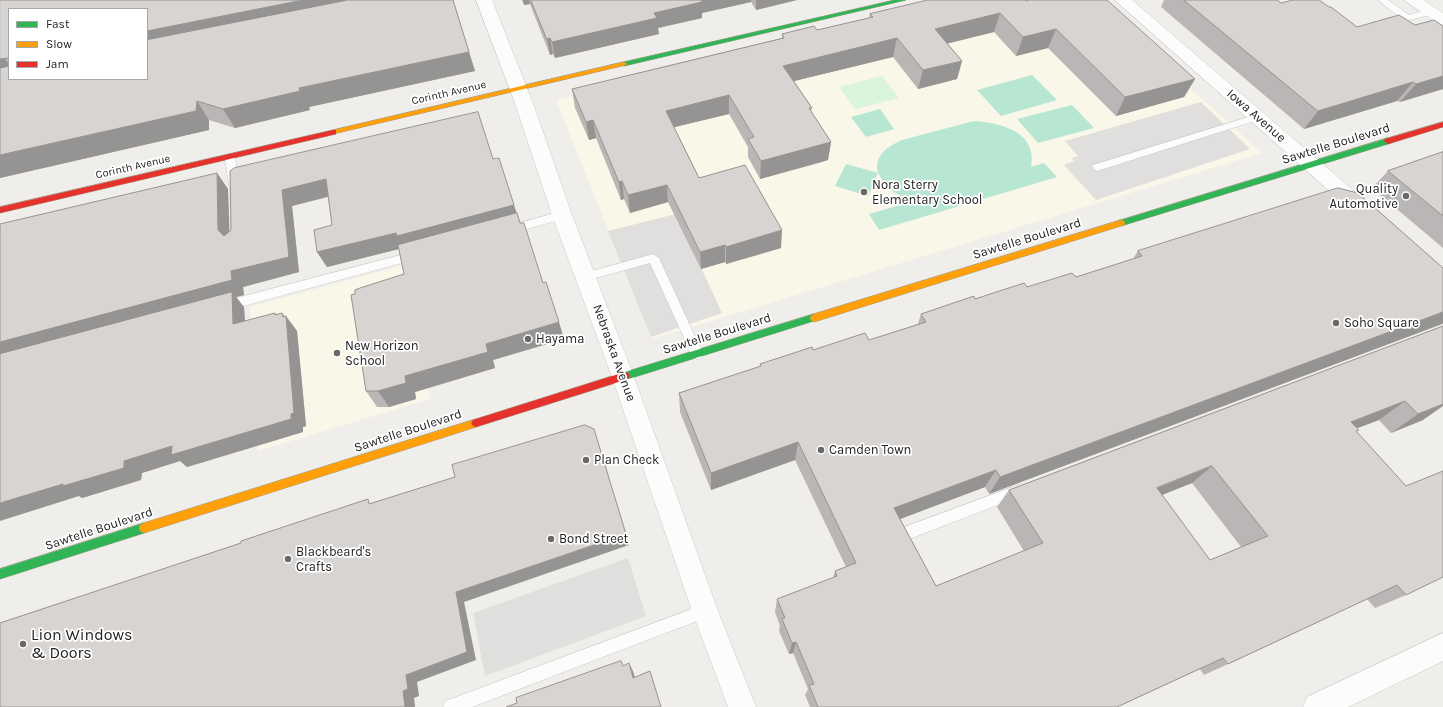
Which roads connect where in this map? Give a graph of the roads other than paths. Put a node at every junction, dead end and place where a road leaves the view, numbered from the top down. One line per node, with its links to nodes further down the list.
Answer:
1 (484, 0): 9 (street, Nebraska Avenue)
2 (903, 0): 9 (street, Corinth Avenue)
3 (1123, 0): 10 (street, Iowa Avenue)
4 (1382, 0): 7 (lane)
5 (1414, 0): 6 (street)
6 (1437, 16): 7 (lane)
7 (1408, 18): 8 (lane)
8 (1377, 25)
9 (518, 89): 12 (street, Corinth Avenue); 17 (street, Nebraska Avenue)
10 (1258, 117): 13 (street, Iowa Avenue); 14 (lane)
11 (1443, 124): 13 (street, Sawtelle Boulevard)
12 (230, 157): 15 (lane); 16 (street, Corinth Avenue)
13 (1313, 165): 18 (street, Iowa Avenue); 23 (street, Sawtelle Boulevard)
14 (1097, 167)
15 (235, 200)
16 (0, 210)
17 (562, 215): 19 (lane); 21 (street, Nebraska Avenue)
18 (1372, 217)
19 (496, 233)
20 (427, 252): 22 (lane)
21 (585, 277): 23 (lane); 24 (street, Nebraska Avenue)
22 (214, 309)
23 (697, 354): 24 (street, Sawtelle Boulevard)
24 (623, 377): 27 (street, Sawtelle Boulevard); 28 (street, Nebraska Avenue)
25 (1030, 486): 26 (lane)
26 (904, 534)
27 (0, 574)
28 (705, 611): 30 (lane); 31 (street, Nebraska Avenue)
29 (1443, 647): 32 (street)
30 (451, 707)
31 (742, 707)
32 (1317, 707)

